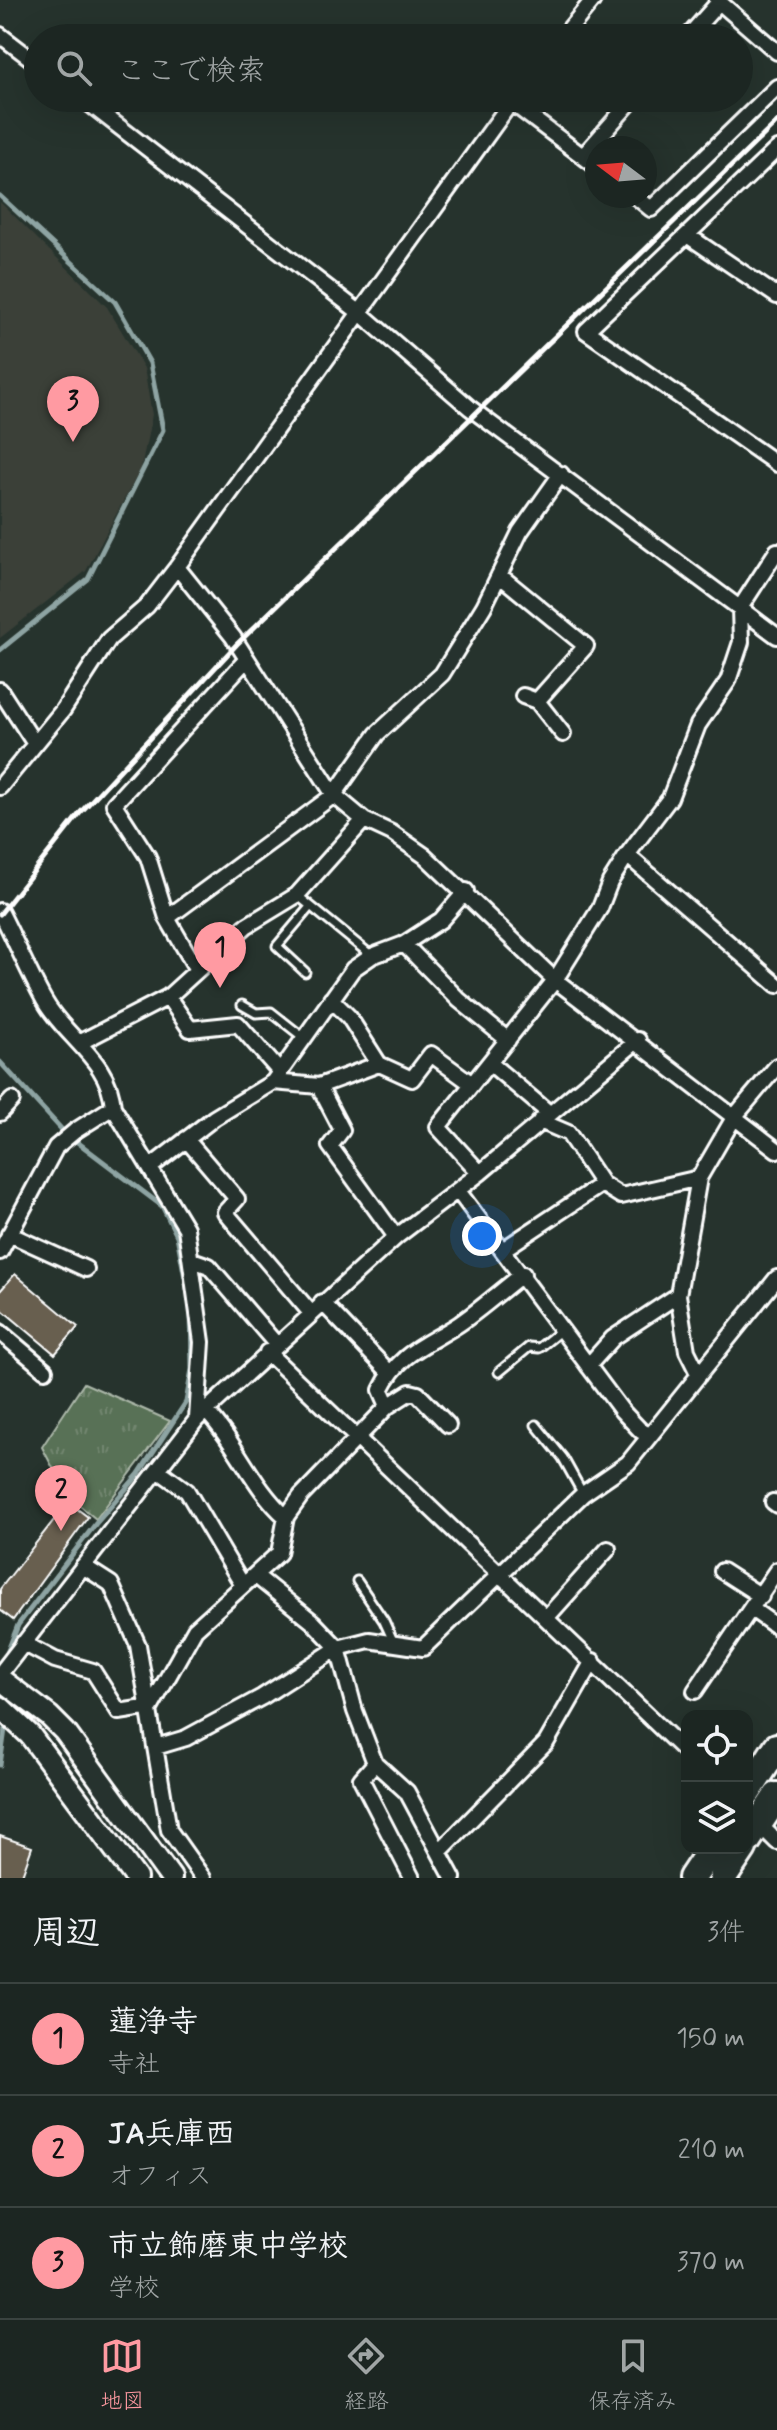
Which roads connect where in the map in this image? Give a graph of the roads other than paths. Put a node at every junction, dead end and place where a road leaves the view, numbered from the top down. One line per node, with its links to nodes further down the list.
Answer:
1 (593, 0): 3 (street)
2 (718, 1): 4 (street); 5 (street)
3 (573, 24)
4 (699, 24)
5 (745, 24)
6 (753, 31): 8 (street)
7 (0, 35): 9 (street)
8 (777, 52)
9 (24, 53)
10 (777, 87): 11 (street)
11 (753, 110)
12 (100, 112): 22 (street)
13 (504, 112): 22 (street)
14 (528, 112): 18 (street)
15 (622, 112): 18 (street)
16 (751, 112): 19 (street)
17 (777, 149): 20 (street)
18 (583, 156)
19 (657, 203)
20 (687, 235): 21 (street); 23 (street)
21 (777, 296)
22 (359, 312): 24 (street); 26 (street)
23 (777, 464)
24 (561, 474): 27 (street); 28 (street)
25 (777, 551): 28 (street)
26 (177, 567): 30 (street); 33 (street)
27 (499, 575): 32 (street); 35 (street)
28 (740, 608): 29 (street); 37 (street)
29 (777, 636)
30 (247, 659): 35 (street); 42 (street)
31 (0, 690): 33 (street)
32 (563, 734)
33 (35, 744): 34 (street)
34 (0, 787)
35 (334, 795): 36 (street); 42 (street)
36 (364, 820): 38 (street); 39 (street)
37 (627, 855): 47 (street); 48 (street)
38 (466, 891): 43 (street); 47 (street)
39 (297, 895): 40 (lane); 45 (street)
40 (309, 908): 44 (lane); 46 (lane)
41 (0, 911): 55 (street)
42 (167, 918): 45 (street)
43 (404, 944): 44 (street); 53 (street)
44 (372, 956): 50 (street)
45 (196, 968): 49 (street)
46 (305, 972)
47 (555, 980): 53 (street); 54 (street)
48 (777, 985)
49 (168, 997): 55 (street); 59 (street)
50 (331, 999): 52 (street); 56 (street)
51 (242, 1005): 52 (lane)
52 (304, 1038): 59 (street)
53 (508, 1040): 57 (street)
54 (638, 1040): 65 (street); 66 (street)
55 (81, 1042): 63 (street)
56 (379, 1064): 60 (street); 61 (street)
57 (491, 1064): 60 (street); 66 (street)
58 (777, 1066): 65 (street)
59 (276, 1077): 61 (street); 67 (street)
60 (472, 1084): 70 (street)
61 (319, 1086): 75 (street)
62 (12, 1100): 64 (street)
63 (113, 1107): 69 (street); 74 (street)
64 (0, 1113)
65 (735, 1116): 68 (street); 71 (street)
66 (544, 1117): 70 (street); 72 (street)
67 (186, 1139): 69 (street); 83 (street)
68 (777, 1150)
69 (152, 1166): 78 (street)
70 (480, 1173): 73 (street)
71 (699, 1178): 72 (street); 82 (street)
72 (602, 1184): 76 (street)
73 (458, 1191): 75 (street); 76 (street)
74 (9, 1234): 77 (street); 79 (street)
75 (396, 1237): 83 (street)
76 (504, 1249): 80 (street)
77 (0, 1252)
78 (192, 1260): 86 (street); 93 (street)
79 (86, 1269)
80 (523, 1274): 84 (street); 89 (street)
81 (777, 1278): 91 (street)
82 (678, 1295): 87 (street); 91 (street)
83 (316, 1307): 86 (street); 89 (street)
84 (560, 1331): 87 (street); 90 (lane)
85 (0, 1332): 88 (street)
86 (271, 1348): 93 (street); 97 (street)
87 (588, 1366): 96 (street)
88 (45, 1370)
89 (389, 1372): 92 (street)
90 (499, 1372)
91 (699, 1375): 96 (street)
92 (388, 1406): 94 (street); 97 (street)
93 (201, 1414): 98 (street); 100 (street)
94 (448, 1425)
95 (536, 1425): 99 (lane)
96 (650, 1435): 99 (street)
97 (357, 1438): 100 (street); 105 (street)
98 (158, 1470): 102 (street); 108 (street)
99 (583, 1494): 105 (street)
100 (286, 1517): 106 (street)
101 (608, 1549): 111 (street)
102 (83, 1566): 113 (street); 120 (street)
103 (777, 1570): 109 (street)
104 (722, 1571): 109 (street)
105 (500, 1572): 111 (street); 114 (street)
106 (256, 1576): 108 (street); 115 (street)
107 (357, 1581): 114 (lane)
108 (242, 1584): 120 (street)
109 (761, 1596): 110 (street)
110 (753, 1610): 112 (street); 118 (street)
111 (547, 1617): 116 (street)
112 (777, 1627)
113 (23, 1643): 117 (street); 120 (street)
114 (394, 1643): 115 (street)
115 (338, 1648): 122 (street); 125 (street)
116 (593, 1661): 123 (street); 131 (street)
117 (0, 1677): 130 (street)
118 (695, 1691)
119 (0, 1693): 121 (street)
120 (151, 1707): 122 (street)
121 (5, 1710): 134 (street)
122 (156, 1747): 128 (street)
123 (681, 1747)
124 (777, 1747): 126 (highway)
125 (375, 1763): 131 (street); 137 (street)
126 (753, 1784)
127 (777, 1796): 129 (highway)
128 (169, 1830): 130 (street); 136 (street)
129 (757, 1830)
130 (149, 1845): 135 (street)
131 (441, 1850): 138 (street)
132 (708, 1854): 139 (highway)
133 (739, 1854): 140 (highway)
134 (136, 1878)
135 (171, 1878)
136 (203, 1878)
137 (412, 1878)
138 (453, 1878)
139 (692, 1878)
140 (723, 1878)

